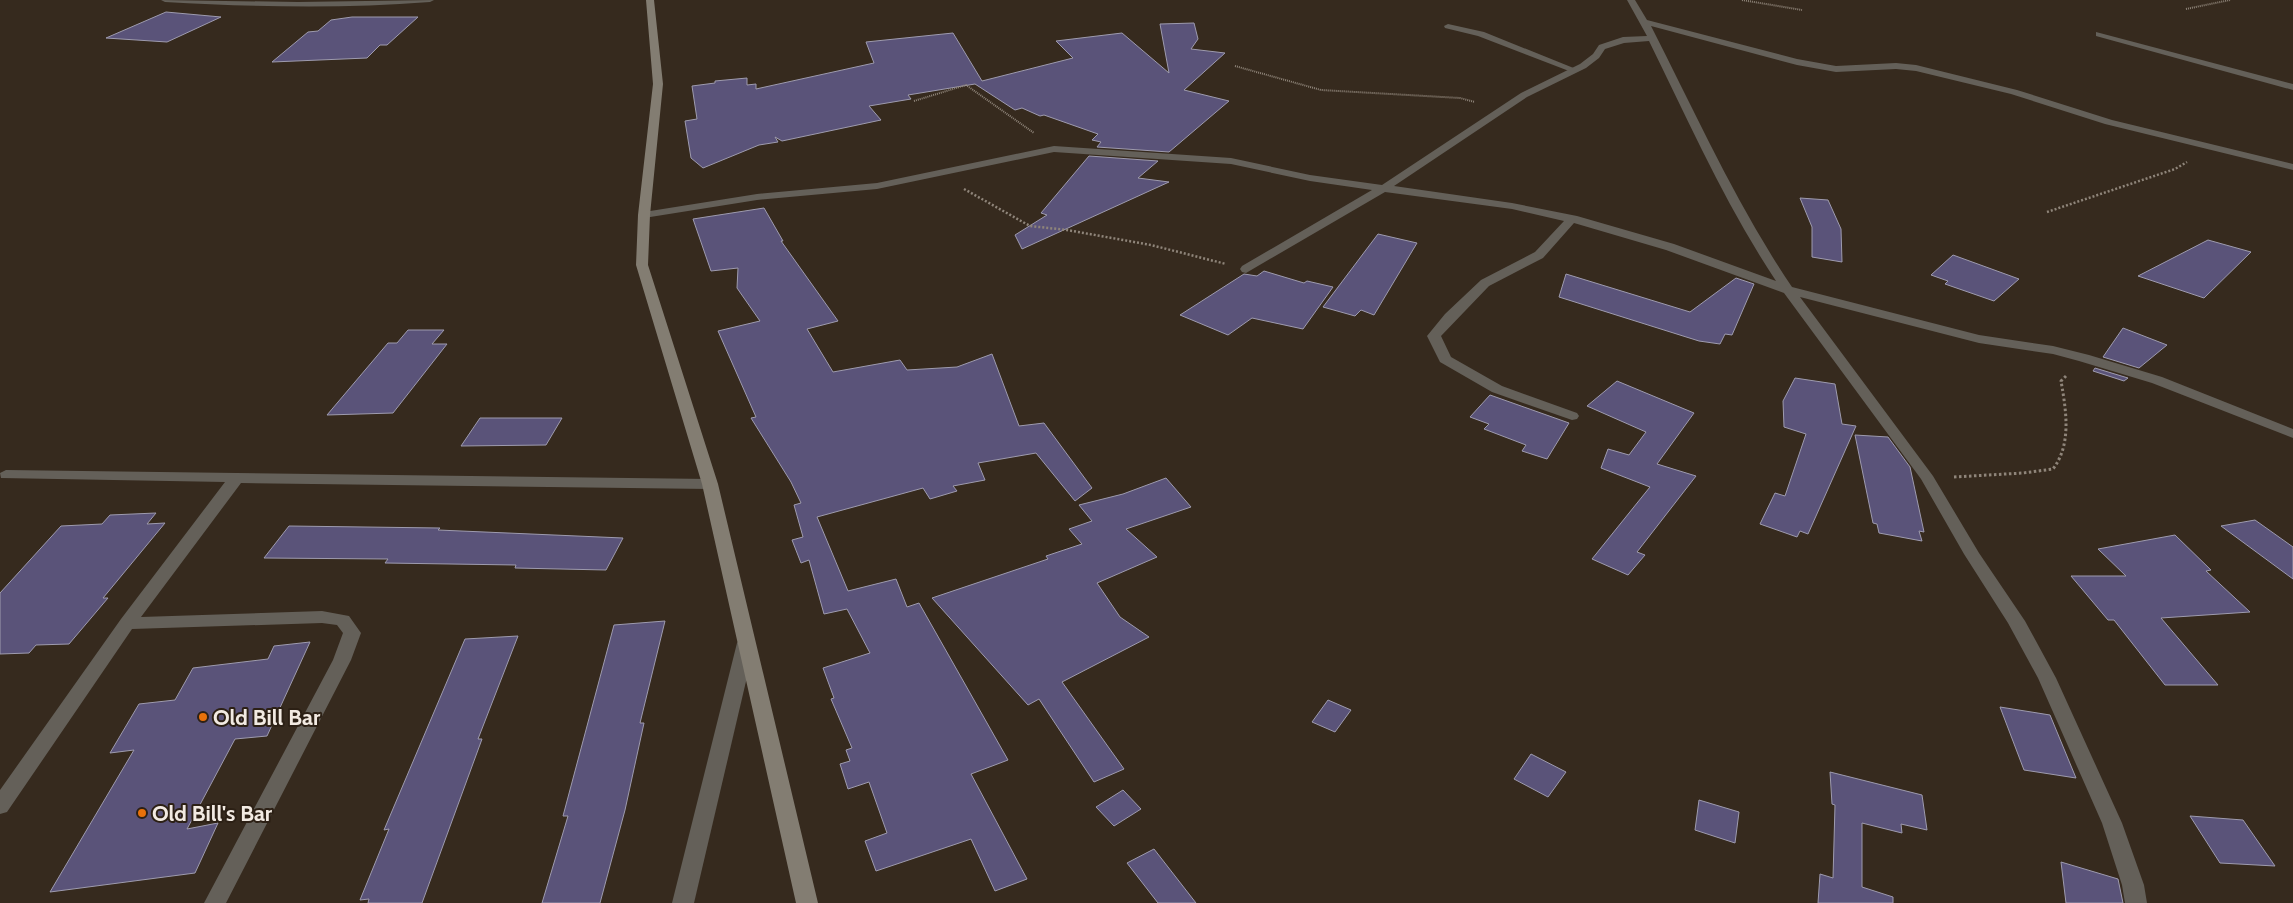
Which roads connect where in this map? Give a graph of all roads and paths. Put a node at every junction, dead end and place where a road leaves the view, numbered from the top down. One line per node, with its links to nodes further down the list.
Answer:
1 (165, 0): 7 (street)
2 (430, 0): 7 (street)
3 (650, 0): 25 (street)
4 (1631, 0): 10 (street)
5 (1742, 0): 9 (path)
6 (2230, 0): 8 (path)
7 (301, 3)
8 (2186, 9)
9 (1802, 10)
10 (1644, 22): 13 (street); 19 (street)
11 (1448, 26): 15 (lane)
12 (2099, 34): 16 (street)
13 (1652, 38): 15 (street); 28 (street)
14 (1235, 66): 18 (path)
15 (1572, 70): 18 (street)
16 (2293, 87)
17 (914, 101): 20 (path)
18 (1504, 109): 23 (street)
19 (2216, 147): 21 (street); 24 (path)
20 (1054, 149): 22 (street); 23 (street)
21 (2293, 167)
22 (934, 175): 25 (street); 27 (path)
23 (1381, 189): 26 (street); 27 (street)
24 (2047, 212)
25 (644, 215): 35 (street)
26 (1573, 218): 28 (street); 30 (street)
27 (1246, 269)
28 (1788, 290): 29 (street); 34 (street)
29 (2084, 358): 31 (street); 34 (path)
30 (1572, 416)
31 (2293, 434)
32 (2, 477): 33 (street)
33 (237, 477): 35 (street); 36 (street)
34 (1928, 479): 42 (street)
35 (710, 484): 37 (street)
36 (127, 623): 38 (street); 39 (street)
37 (746, 643): 40 (street); 41 (street)
38 (0, 806)
39 (215, 903)
40 (683, 903)
41 (807, 903)
42 (2136, 903)

